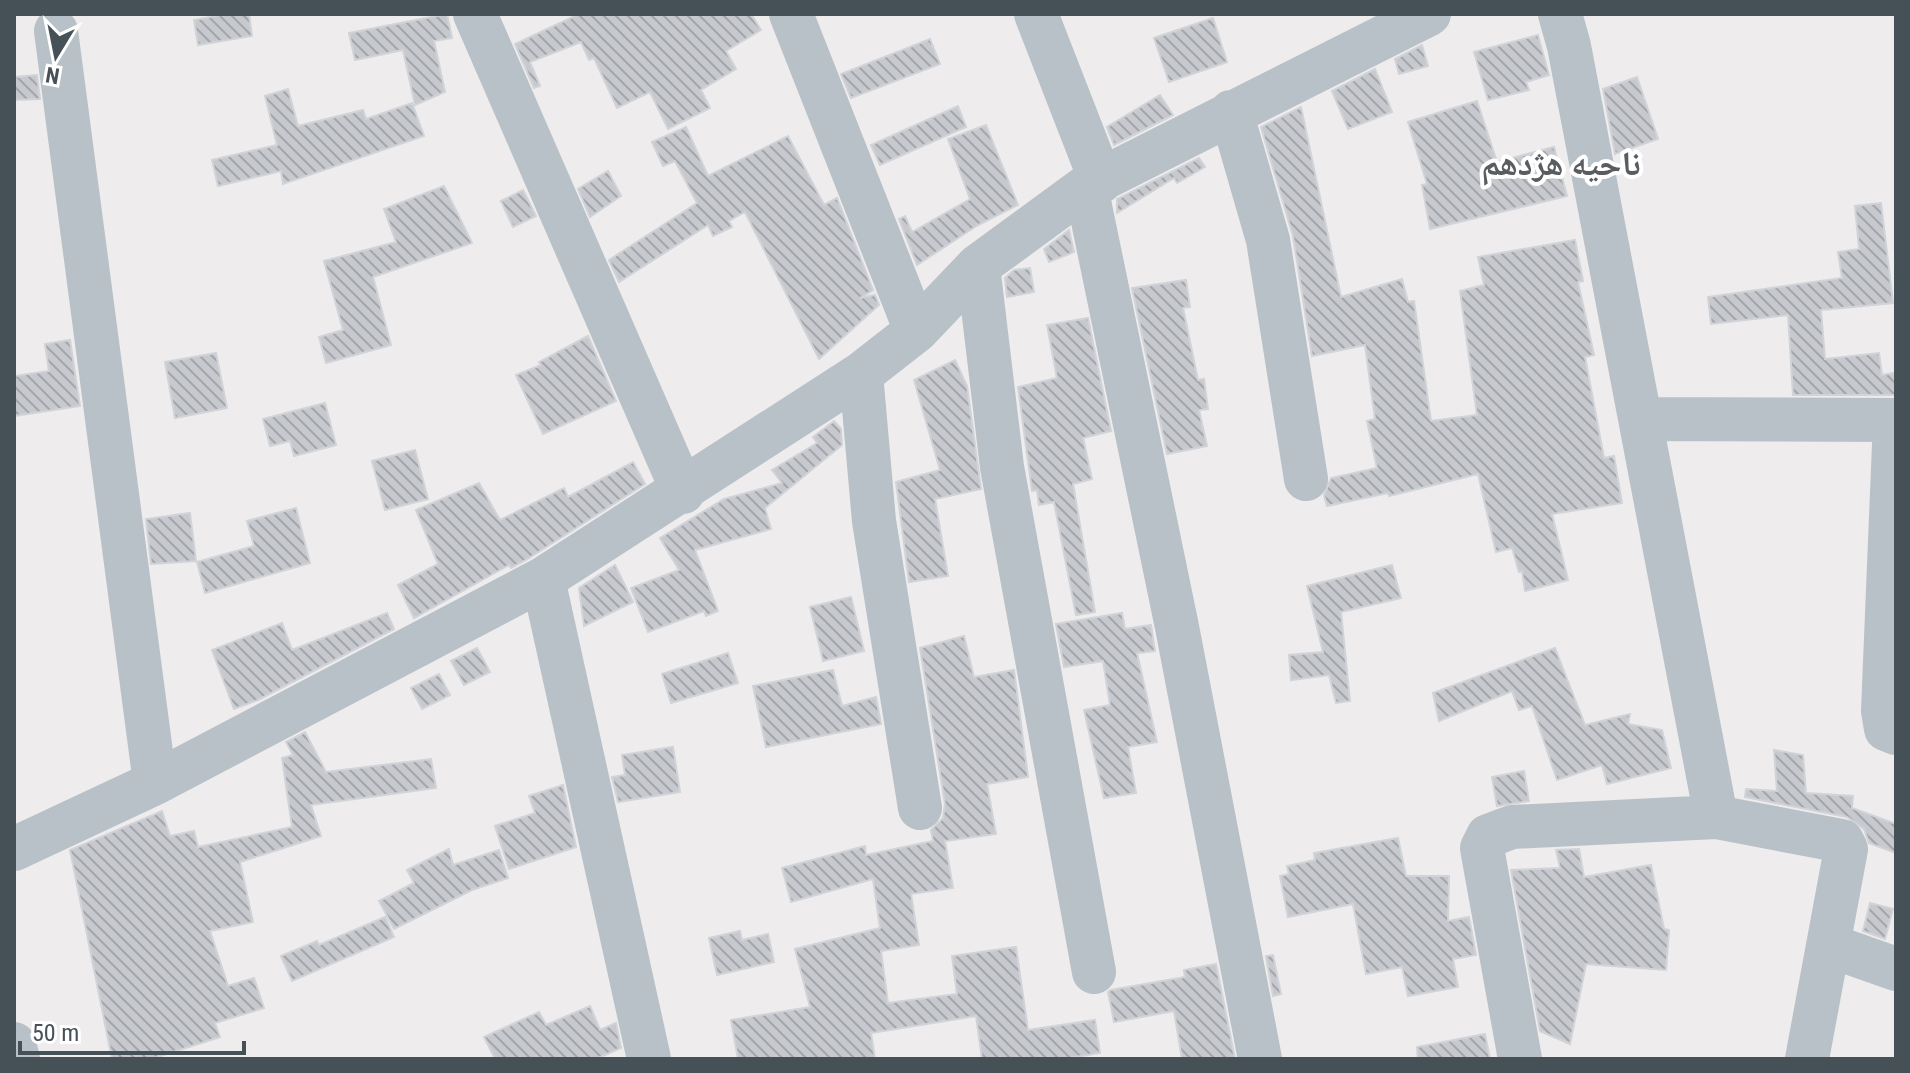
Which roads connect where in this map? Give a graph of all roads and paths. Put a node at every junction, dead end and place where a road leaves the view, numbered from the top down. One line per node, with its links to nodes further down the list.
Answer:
1 (475, 14): 15 (street)
2 (791, 14): 10 (street)
3 (1036, 14): 8 (street)
4 (1429, 14): 7 (street)
5 (1560, 14): 12 (street)
6 (56, 31): 19 (street)
7 (1231, 112): 8 (street); 14 (street)
8 (1094, 184): 9 (street); 29 (street)
9 (978, 266): 10 (street); 25 (street)
10 (916, 331): 11 (street)
11 (861, 374): 15 (street); 20 (street)
12 (1641, 419): 13 (street); 21 (street)
13 (1895, 420): 16 (street)
14 (1306, 479)
15 (683, 492): 17 (street)
16 (1892, 512): 18 (street)
17 (543, 579): 19 (street); 28 (street)
18 (1896, 733)
19 (155, 783): 22 (street)
20 (920, 808)
21 (1716, 817): 23 (street); 30 (street)
22 (14, 849)
23 (1828, 945): 24 (street); 31 (street)
24 (1896, 969)
25 (1094, 972)
26 (14, 1044): 27 (street)
27 (18, 1059)
28 (649, 1059)
29 (1260, 1059)
30 (1520, 1059)
31 (1807, 1059)

